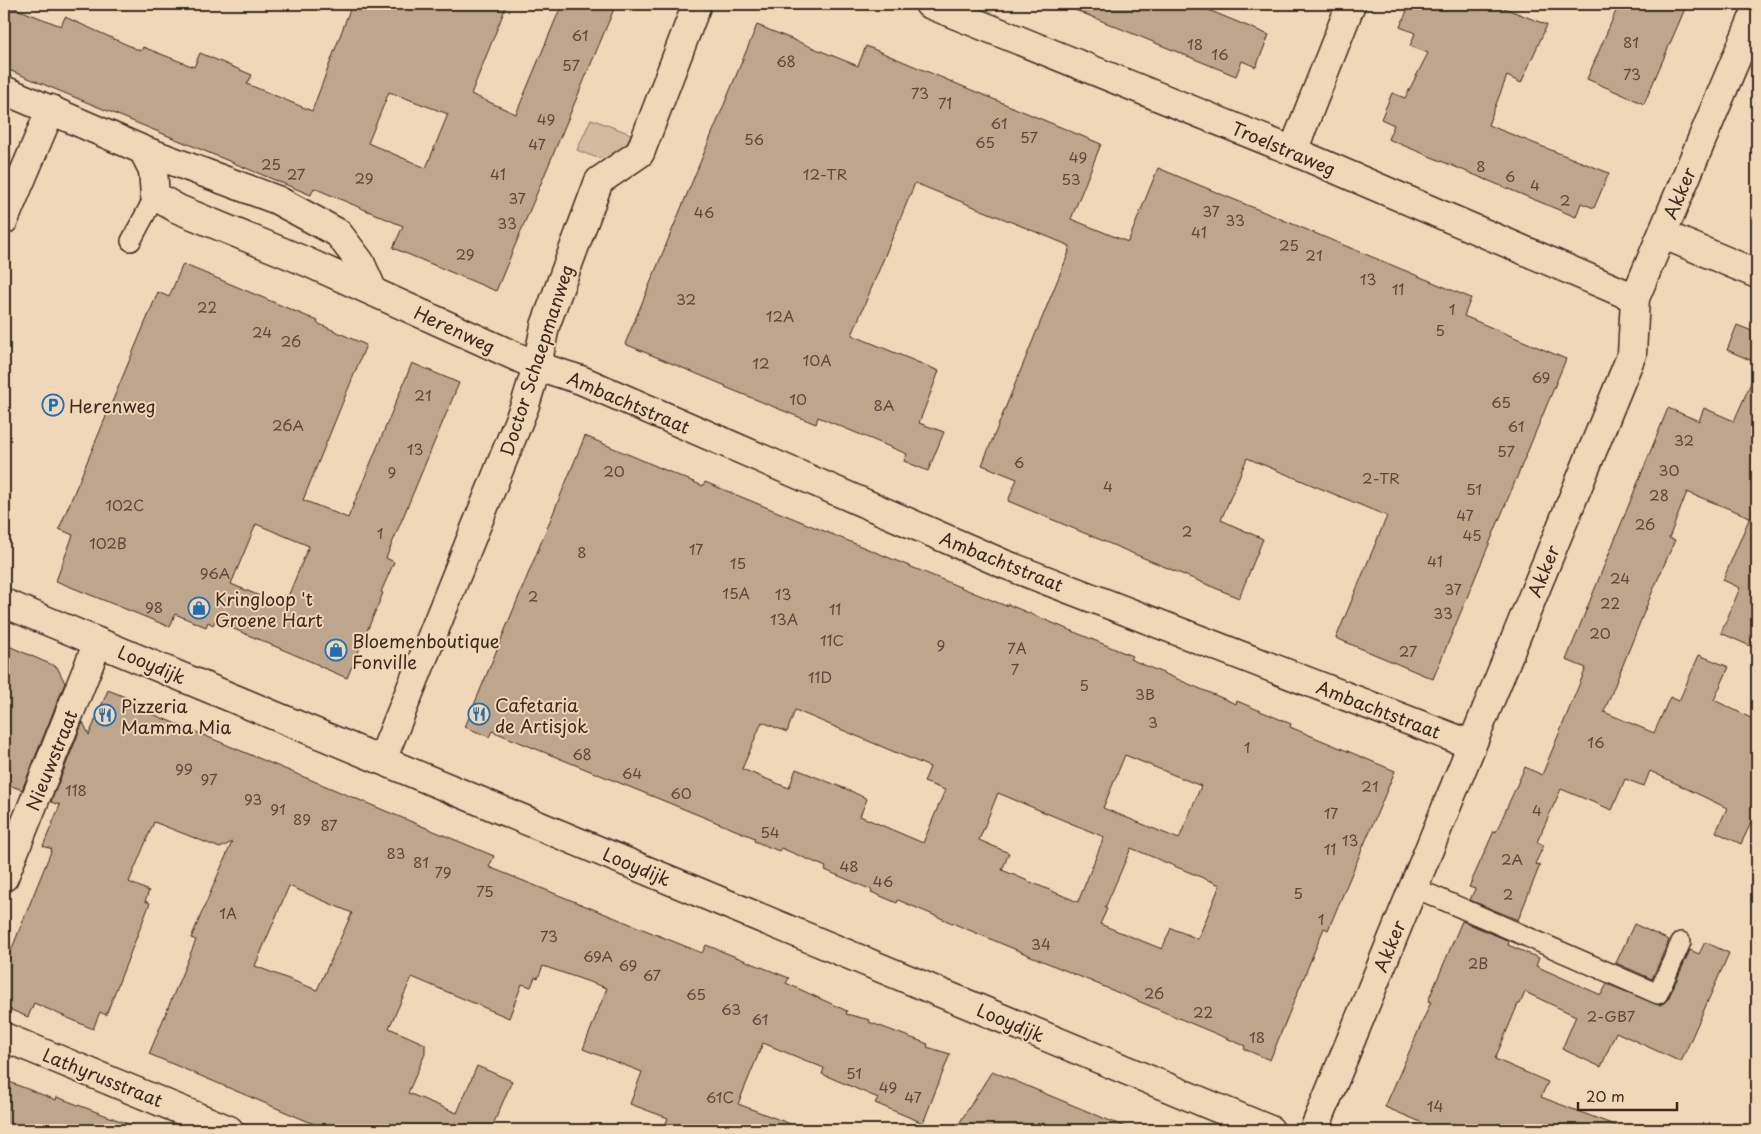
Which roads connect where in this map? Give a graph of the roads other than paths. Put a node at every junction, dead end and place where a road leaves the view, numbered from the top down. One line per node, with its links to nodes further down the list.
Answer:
1 (697, 4): 16 (street, Doctor Schaepmanweg)
2 (929, 4): 8 (street, Troelstraweg)
3 (1351, 4): 8 (street)
4 (1757, 9): 11 (street, Akker)
5 (4, 90): 6 (street)
6 (50, 109): 7 (street); 10 (street)
7 (142, 150): 9 (street); 14 (street)
8 (1293, 151): 15 (street, Troelstraweg)
9 (155, 196): 12 (lane); 14 (street, Herenweg)
10 (4, 220)
11 (1662, 234): 13 (street); 15 (street, Akker)
12 (131, 241)
13 (1757, 274)
14 (373, 291): 16 (street, Herenweg)
15 (1635, 298): 19 (street, Akker)
16 (536, 366): 19 (street, Ambachtstraat); 20 (street, Doctor Schaepmanweg)
17 (4, 602): 18 (street, Looydijk)
18 (98, 642): 20 (street, Looydijk); 21 (street, Nieuwstraat)
19 (1472, 746): 22 (street, Akker)
20 (382, 760): 25 (street, Looydijk)
21 (4, 877)
22 (1413, 887): 23 (lane); 28 (street, Akker)
23 (1681, 942)
24 (4, 1037): 26 (street, Lathyrusstraat)
25 (1239, 1124): 27 (street, Looydijk)
26 (229, 1130)
27 (1270, 1130)
28 (1314, 1130)

